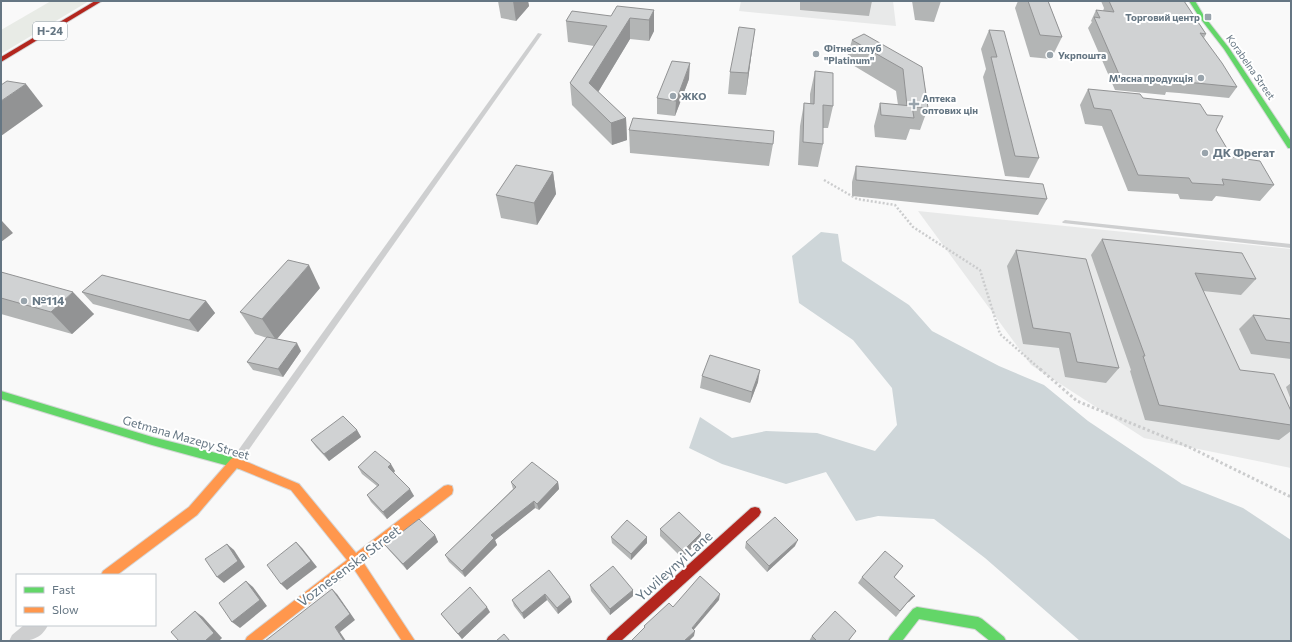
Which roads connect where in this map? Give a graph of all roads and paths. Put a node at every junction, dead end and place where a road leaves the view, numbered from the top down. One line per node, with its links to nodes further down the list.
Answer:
1 (99, 1): 4 (street, Н-24)
2 (1192, 1): 5 (street, Korabelna Street)
3 (540, 34): 10 (lane)
4 (1, 60)
5 (1291, 146)
6 (824, 180): 12 (path)
7 (1065, 222): 8 (lane)
8 (1291, 246)
9 (1, 395): 10 (street, Getmana Mazepy Street)
10 (235, 462): 14 (street, Getmana Mazepy Street); 15 (street)
11 (448, 490): 14 (street, Voznesenska Street)
12 (1291, 497)
13 (755, 512): 20 (street, Yuvileynyi Lane)
14 (356, 561): 18 (street, Voznesenska Street); 19 (street, Getmana Mazepy Street)
15 (108, 574)
16 (38, 626): 17 (street)
17 (18, 641)
18 (251, 641)
19 (409, 641)
20 (612, 641)
21 (894, 641): 22 (street)
22 (1000, 641)

